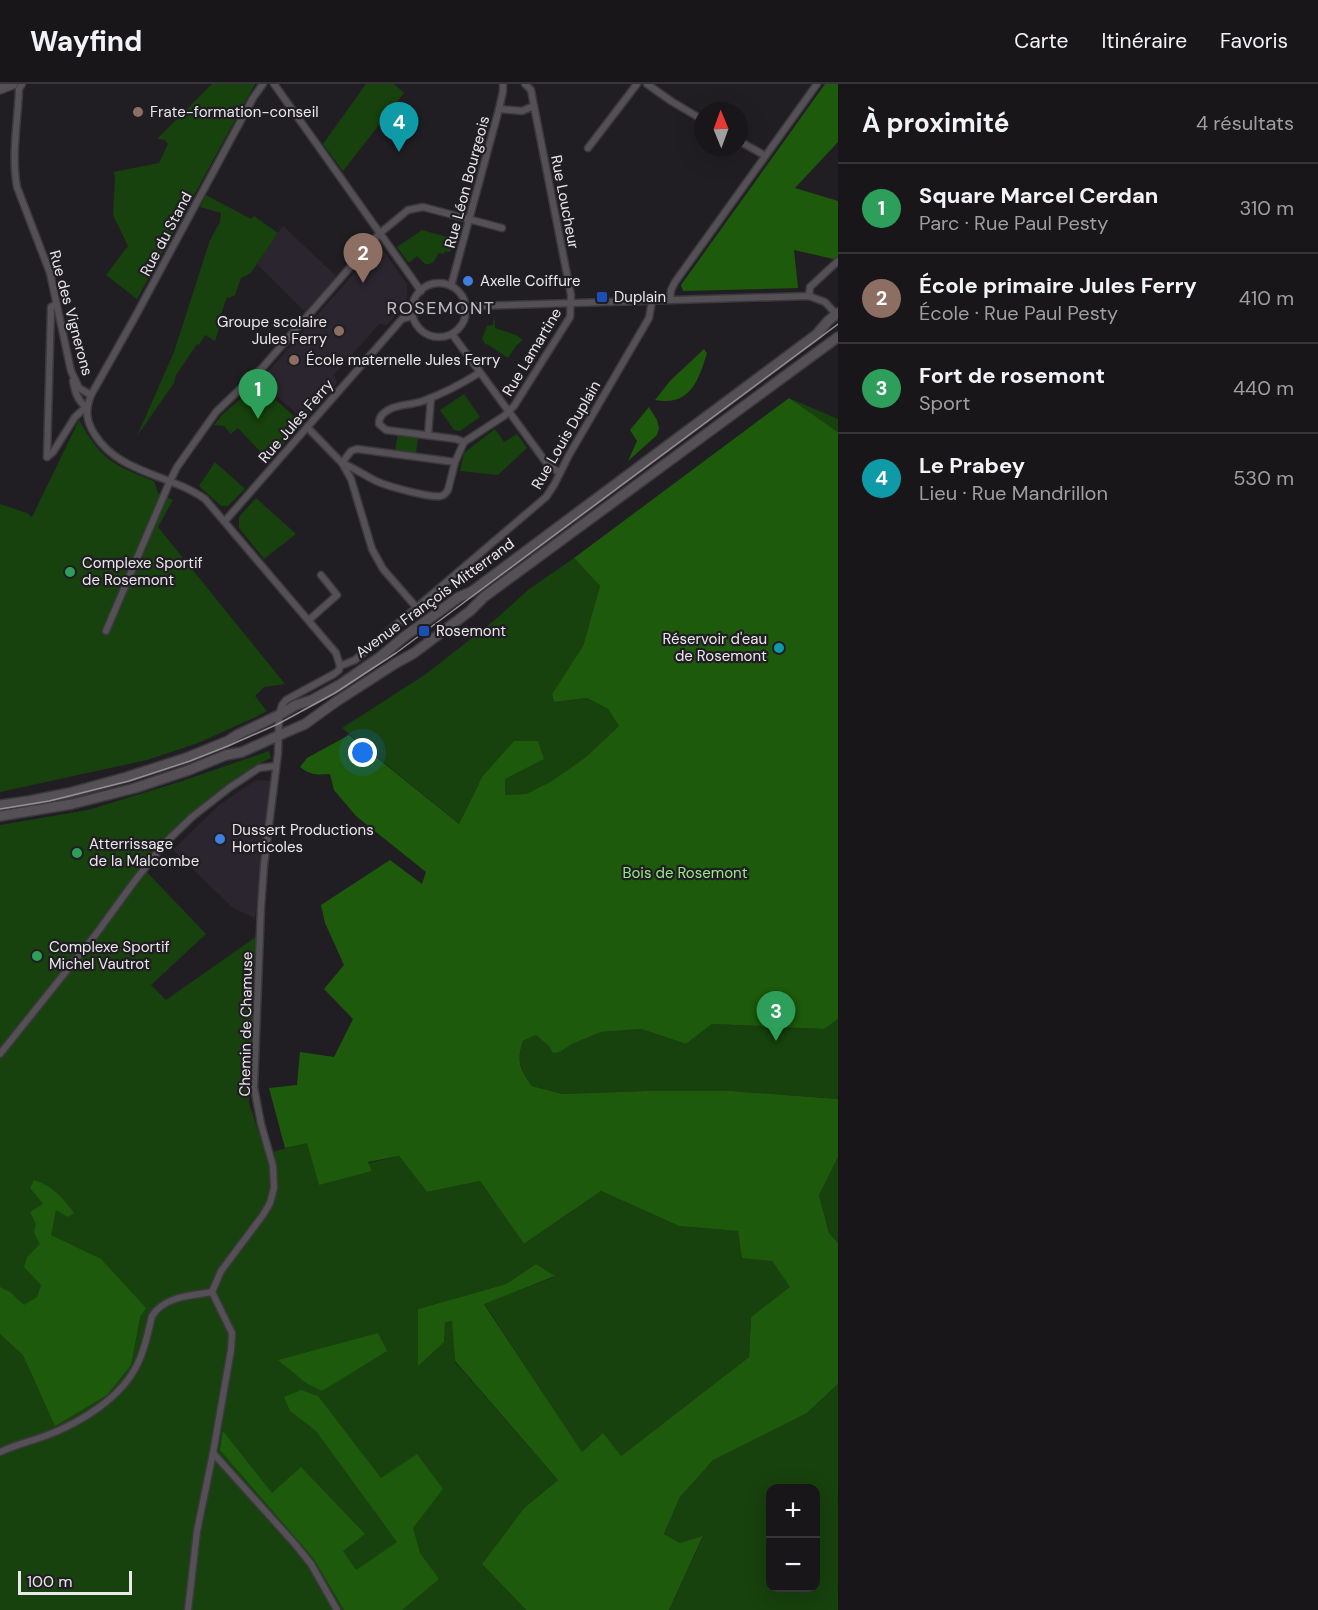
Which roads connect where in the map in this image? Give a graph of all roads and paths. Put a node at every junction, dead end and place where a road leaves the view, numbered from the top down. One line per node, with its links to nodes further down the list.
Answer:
1 (13, 84): 10 (main road)
2 (22, 84): 27 (street, Rue des Vignerons)
3 (262, 84): 35 (street, Rue du Stand)
4 (274, 84): 19 (street)
5 (503, 84): 12 (street, Rue Léon Bourgeois)
6 (525, 84): 11 (street, Rue Loucheur)
7 (637, 84): 15 (street)
8 (647, 84): 13 (street)
9 (817, 84): 16 (street)
10 (0, 89)
11 (534, 106): 12 (street); 26 (street, Rue Loucheur)
12 (499, 109): 17 (street, Rue Léon Bourgeois)
13 (694, 115)
14 (748, 146): 16 (street)
15 (588, 148)
16 (764, 155): 24 (street)
17 (469, 219): 18 (street); 19 (street); 21 (street, Rue Léon Bourgeois)
18 (502, 228)
19 (380, 233): 22 (street); 45 (street)
20 (838, 261): 23 (street)
21 (451, 286): 22 (street); 28 (street)
22 (421, 291): 30 (street)
23 (809, 296): 24 (street); 29 (street)
24 (670, 300): 25 (street)
25 (652, 301): 26 (street); 44 (street, Rue Louis Duplain)
26 (572, 303): 28 (street); 38 (street, Rue Lamartine)
27 (57, 304): 33 (street, Rue des Vignerons); 37 (street, Rue des Vignerons)
28 (466, 308): 31 (street)
29 (837, 315): 52 (main road, Avenue François Mitterrand)
30 (413, 316): 31 (street); 39 (street, Rue Jules Ferry)
31 (452, 334): 34 (street)
32 (838, 338): 53 (main road, Avenue François Mitterrand)
33 (71, 371): 35 (street, Rue des Vignerons); 37 (street)
34 (479, 373): 36 (street); 38 (street)
35 (91, 395): 37 (street, Rue des Vignerons)
36 (431, 398): 40 (street); 40 (street)
37 (86, 407): 45 (street)
38 (509, 412): 41 (street); 44 (street)
39 (307, 427): 43 (street); 46 (street, Rue Jules Ferry)
40 (428, 435): 41 (street)
41 (464, 442): 42 (street)
42 (455, 462): 43 (street); 43 (street)
43 (342, 463): 48 (street)
44 (560, 473): 48 (street, Rue Louis Duplain)
45 (170, 481): 46 (street); 50 (street)
46 (225, 522): 49 (street)
47 (321, 575): 49 (street)
48 (417, 608): 51 (street, Rue Louis Duplain)
49 (309, 620): 51 (street)
50 (106, 631)
51 (340, 666): 52 (street, Rue Louis Duplain)
52 (279, 715): 53 (street, Chemin de Chamuse); 55 (main road, Avenue François Mitterrand)
53 (278, 736): 54 (street, Chemin de Chamuse); 56 (main road, Avenue François Mitterrand)
54 (276, 765): 57 (street); 58 (street, Chemin de Chamuse)
55 (0, 805)
56 (0, 816)
57 (0, 1054)
58 (212, 1292): 59 (street); 60 (street)
59 (0, 1452)
60 (213, 1454): 61 (street); 62 (street)
61 (188, 1610)
62 (337, 1610)

